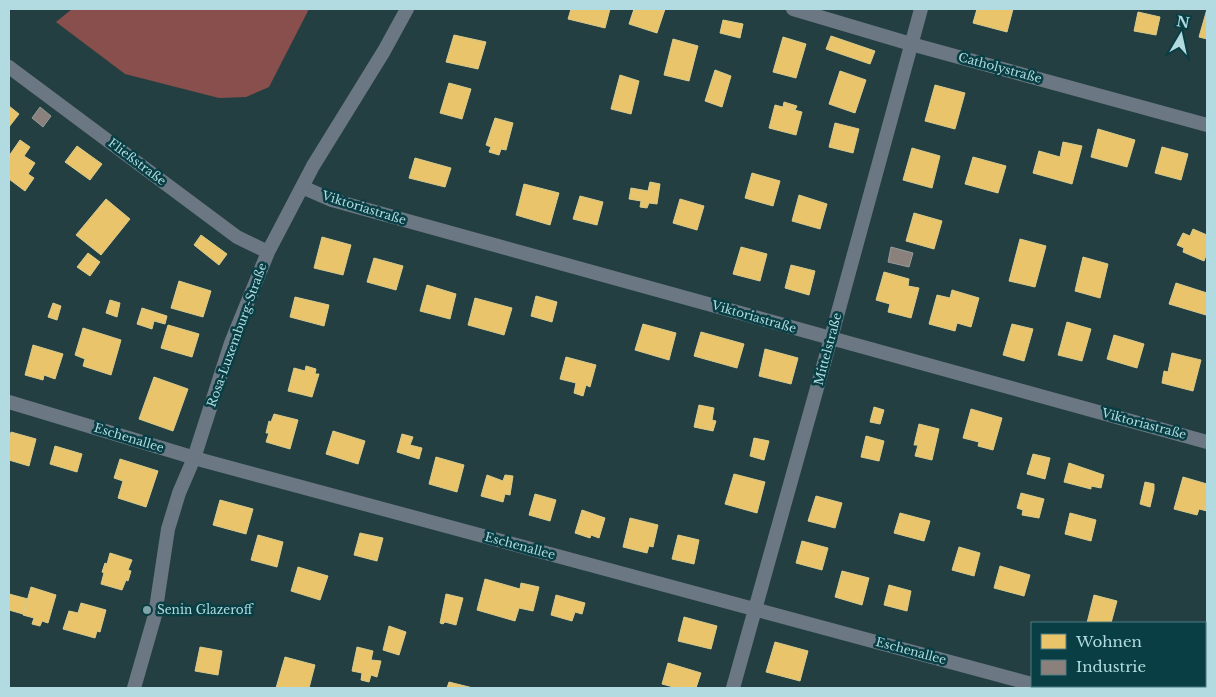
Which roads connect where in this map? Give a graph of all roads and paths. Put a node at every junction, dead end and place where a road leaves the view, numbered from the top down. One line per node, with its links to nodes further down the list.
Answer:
1 (407, 9): 7 (street, Rosa-Luxemburg-Straße)
2 (793, 9): 4 (street, Catholystraße)
3 (921, 9): 4 (street, Mittelstraße)
4 (911, 44): 6 (street, Catholystraße); 9 (street, Mittelstraße)
5 (9, 67): 8 (street, Fließstraße)
6 (1207, 125)
7 (302, 187): 8 (street, Rosa-Luxemburg-Straße); 9 (street, Viktoriastraße)
8 (268, 252): 12 (street, Rosa-Luxemburg-Straße)
9 (831, 338): 11 (street, Viktoriastraße); 13 (street, Mittelstraße)
10 (9, 402): 12 (street, Eschenallee)
11 (1207, 442)
12 (194, 458): 13 (street, Eschenallee); 15 (street, Rosa-Luxemburg-Straße)
13 (756, 609): 14 (street, Eschenallee); 16 (street, Mittelstraße)
14 (1031, 684)
15 (134, 688)
16 (732, 688)

